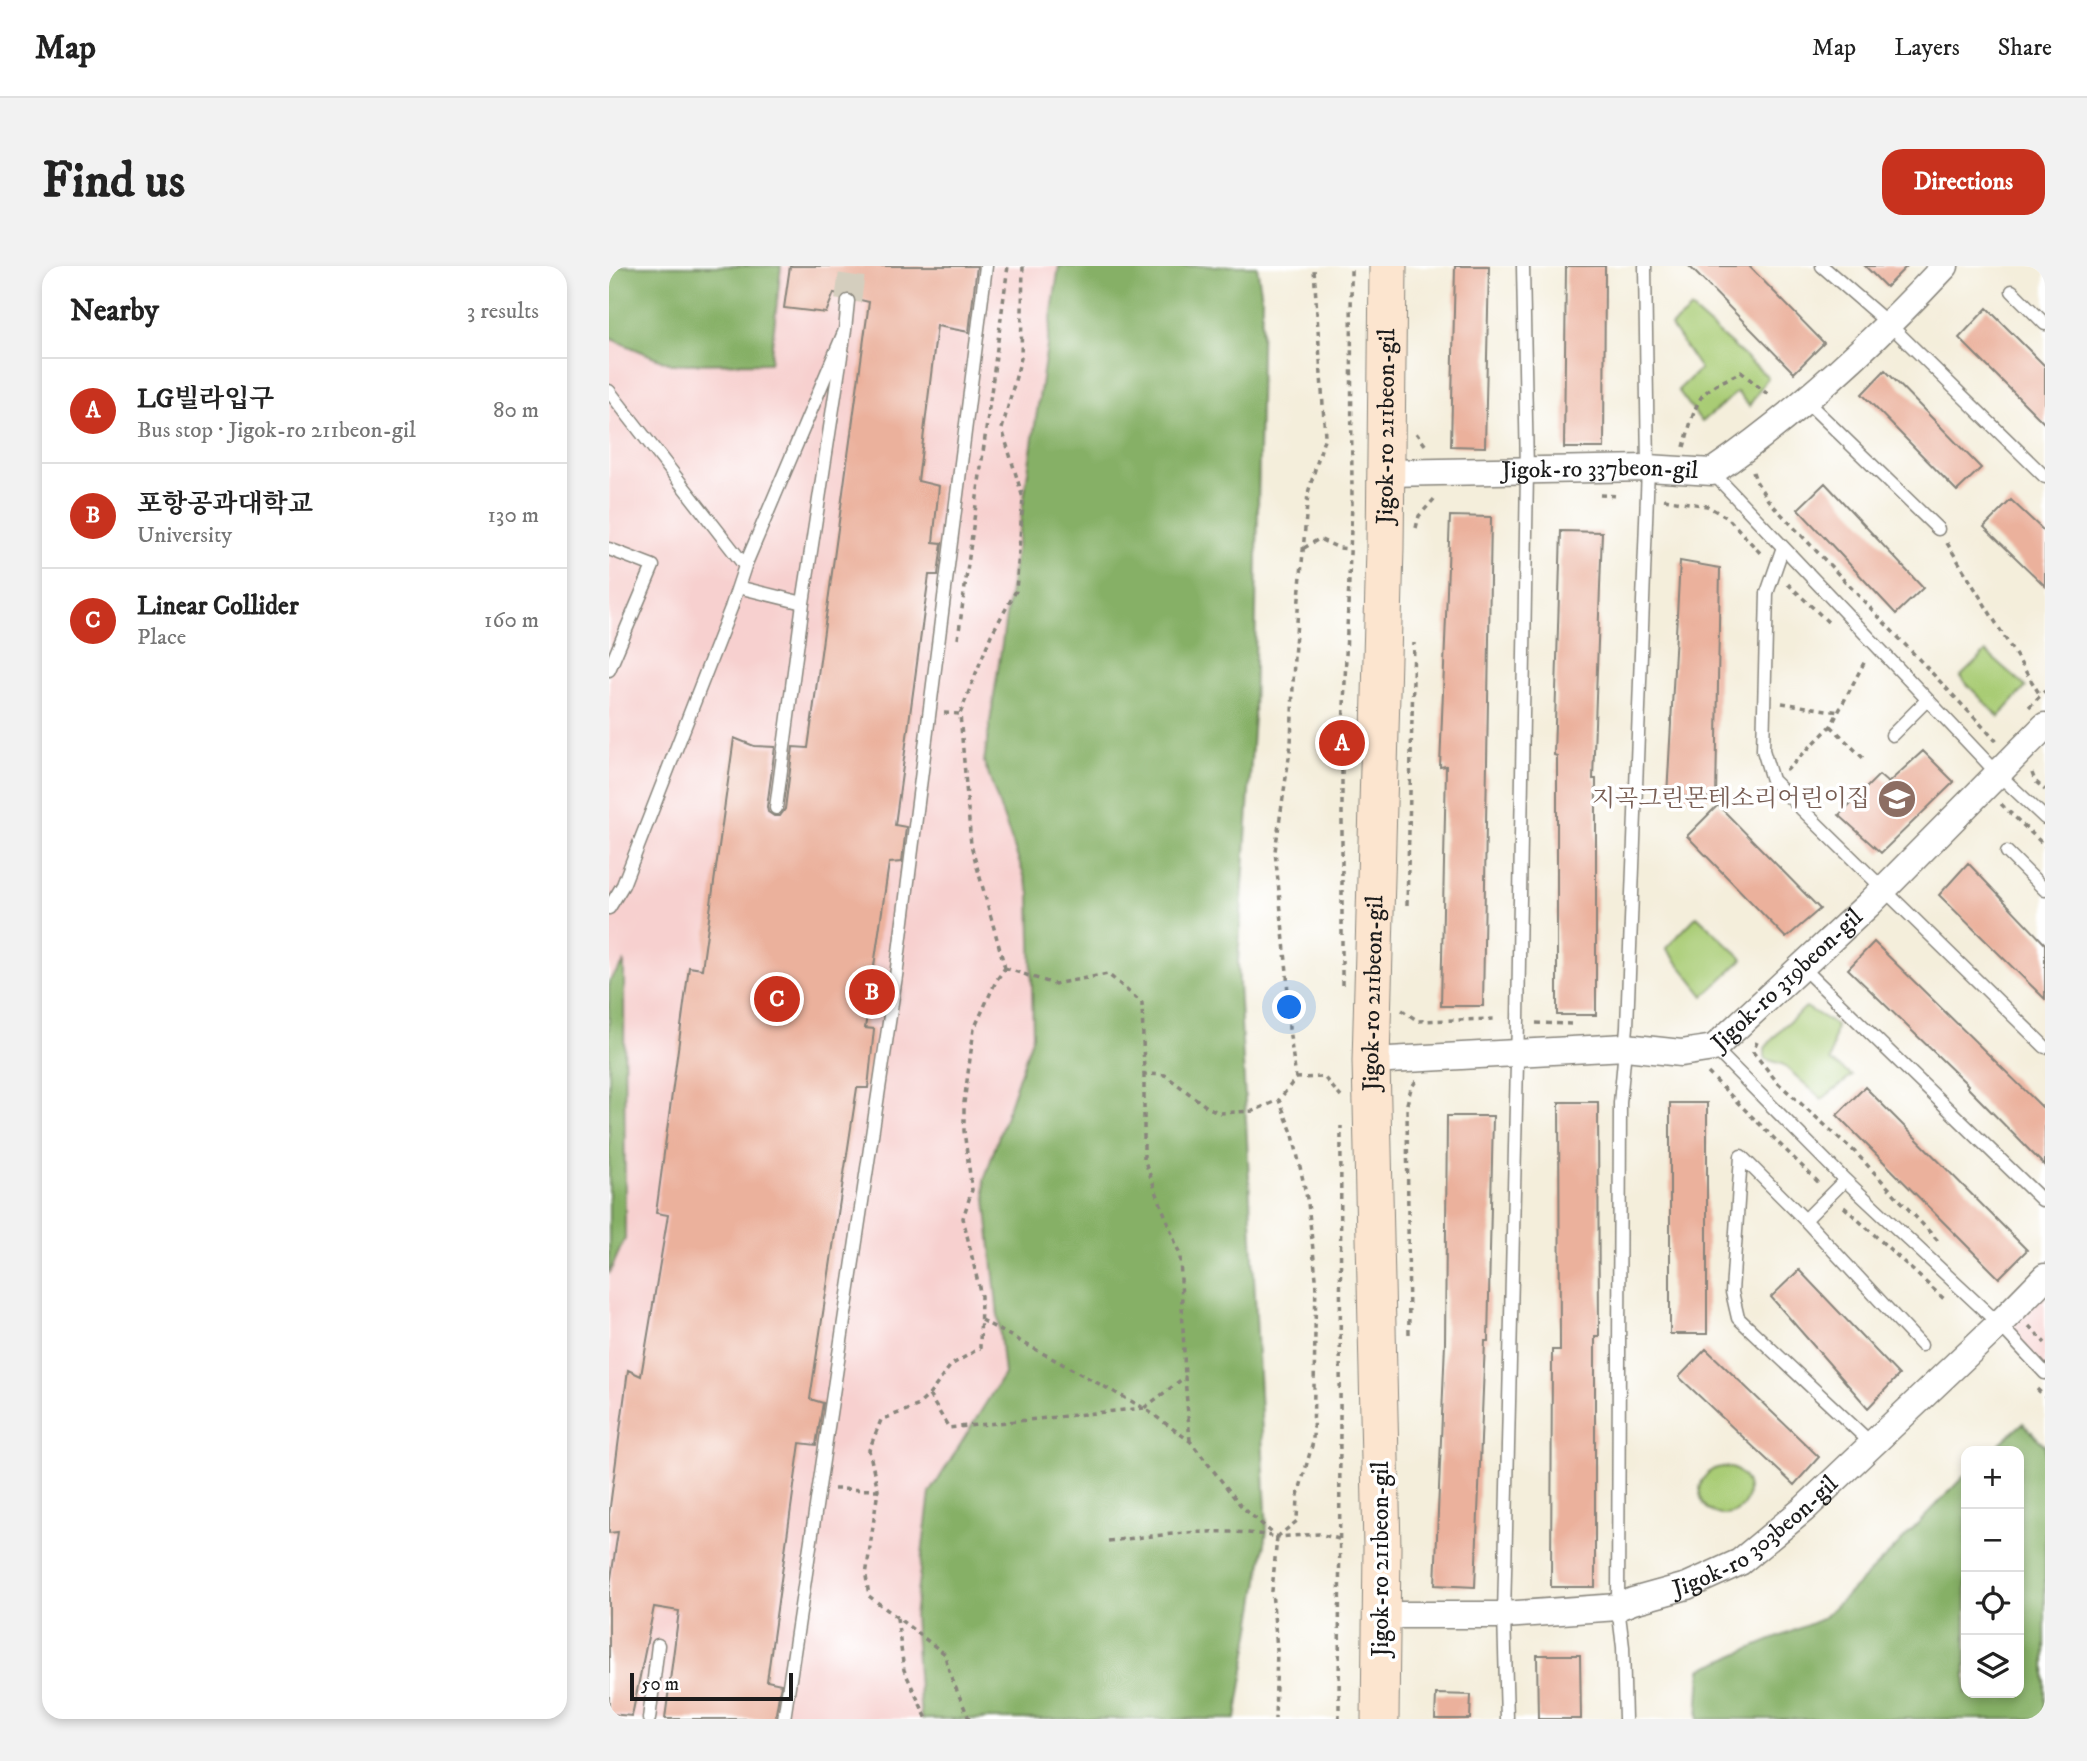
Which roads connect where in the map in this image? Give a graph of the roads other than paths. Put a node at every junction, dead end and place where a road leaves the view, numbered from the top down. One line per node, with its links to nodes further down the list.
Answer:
1 (986, 266): 57 (lane)
2 (1388, 266): 16 (main road, Jigok-ro 211beon-gil)
3 (1523, 266): 15 (lane)
4 (1645, 266): 14 (lane)
5 (1822, 266): 10 (lane)
6 (1945, 266): 10 (street, Jigok-ro 337beon-gil)
7 (2012, 291): 9 (lane)
8 (848, 301): 11 (lane)
9 (2045, 324)
10 (1889, 325): 13 (street, Jigok-ro 337beon-gil); 18 (lane)
11 (845, 330): 22 (lane); 24 (lane)
12 (609, 391): 22 (lane)
13 (1806, 401): 17 (street, Jigok-ro 337beon-gil); 19 (lane)
14 (1648, 468): 15 (street, Jigok-ro 337beon-gil); 17 (street, Jigok-ro 337beon-gil); 40 (lane)
15 (1527, 471): 16 (street, Jigok-ro 337beon-gil); 41 (lane)
16 (1386, 472): 43 (main road, Jigok-ro 211beon-gil)
17 (1712, 472): 20 (lane)
18 (2045, 477)
19 (1938, 529)
20 (1783, 547): 26 (lane); 35 (lane)
21 (609, 549): 25 (lane)
22 (745, 566): 23 (lane)
23 (738, 587): 24 (lane); 34 (lane)
24 (803, 603): 30 (lane)
25 (609, 670)
26 (1927, 700): 28 (lane); 29 (lane)
27 (2045, 726): 29 (street, Jigok-ro 319beon-gil)
28 (1892, 735)
29 (1997, 773): 31 (lane); 35 (street, Jigok-ro 319beon-gil)
30 (776, 808)
31 (2045, 818)
32 (2007, 852): 36 (lane)
33 (609, 880): 34 (lane)
34 (623, 886): 37 (lane)
35 (1885, 888): 38 (street, Jigok-ro 319beon-gil); 39 (lane)
36 (2045, 890)
37 (609, 908)
38 (1802, 967): 42 (street, Jigok-ro 319beon-gil); 45 (lane)
39 (2045, 1047)
40 (1626, 1048): 41 (street, Jigok-ro 319beon-gil); 42 (street, Jigok-ro 319beon-gil); 52 (lane)
41 (1517, 1052): 43 (street, Jigok-ro 319beon-gil); 54 (lane)
42 (1711, 1060): 44 (lane)
43 (1371, 1062): 53 (main road, Jigok-ro 211beon-gil)
44 (1845, 1180): 46 (lane); 48 (lane)
45 (2042, 1200)
46 (1805, 1220): 49 (lane); 51 (lane)
47 (2045, 1277): 48 (street, Jigok-ro 303beon-gil)
48 (1999, 1324): 50 (lane); 51 (street, Jigok-ro 303beon-gil)
49 (1921, 1345)
50 (2045, 1373)
51 (1872, 1444): 52 (street, Jigok-ro 303beon-gil)
52 (1618, 1607): 54 (street, Jigok-ro 303beon-gil); 60 (lane)
53 (1383, 1615): 54 (street, Jigok-ro 303beon-gil); 58 (main road, Jigok-ro 211beon-gil)
54 (1504, 1615): 59 (lane)
55 (658, 1645): 56 (lane)
56 (649, 1719)
57 (784, 1719)
58 (1380, 1719)
59 (1507, 1719)
60 (1625, 1719)

